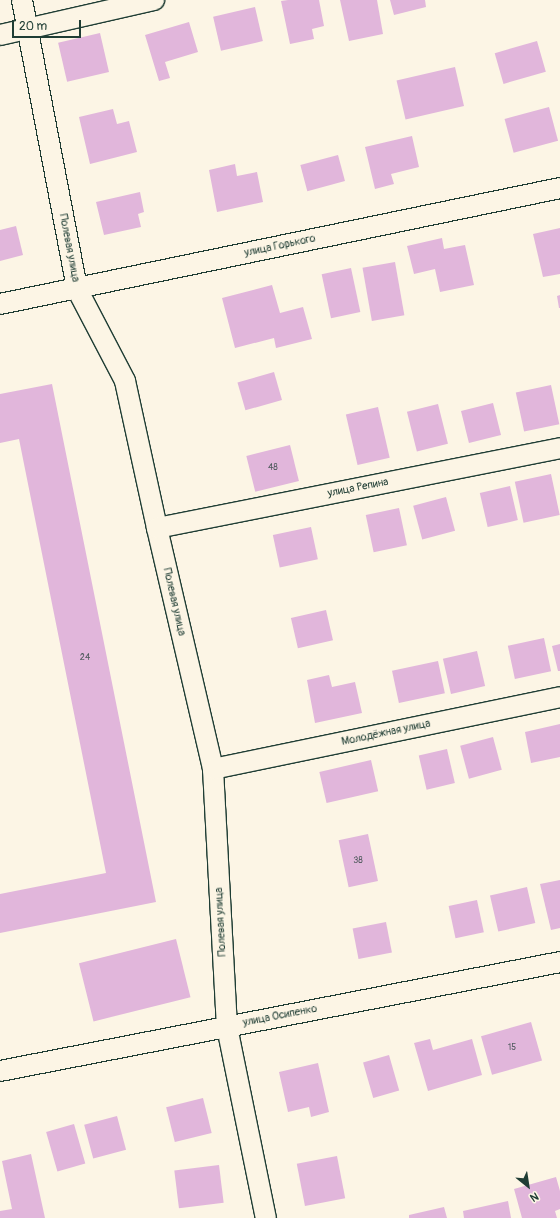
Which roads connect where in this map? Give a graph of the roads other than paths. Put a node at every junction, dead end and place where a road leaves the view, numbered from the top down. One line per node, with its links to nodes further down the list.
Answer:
1 (22, 0): 3 (street, Полевая улица)
2 (154, 0): 3 (street)
3 (28, 29): 4 (street); 6 (street, Полевая улица)
4 (0, 35)
5 (560, 188): 6 (street, улица Горького)
6 (77, 289): 7 (street, улица Горького); 9 (street, Полевая улица)
7 (0, 304)
8 (560, 448): 9 (street, улица Репина)
9 (156, 528): 11 (street, Полевая улица)
10 (560, 697): 11 (street, Молодёжная улица)
11 (213, 769): 13 (street, Полевая улица)
12 (560, 962): 13 (street, улица Осипенко)
13 (227, 1027): 14 (street, улица Осипенко); 15 (street, Полевая улица)
14 (0, 1071)
15 (266, 1218)

